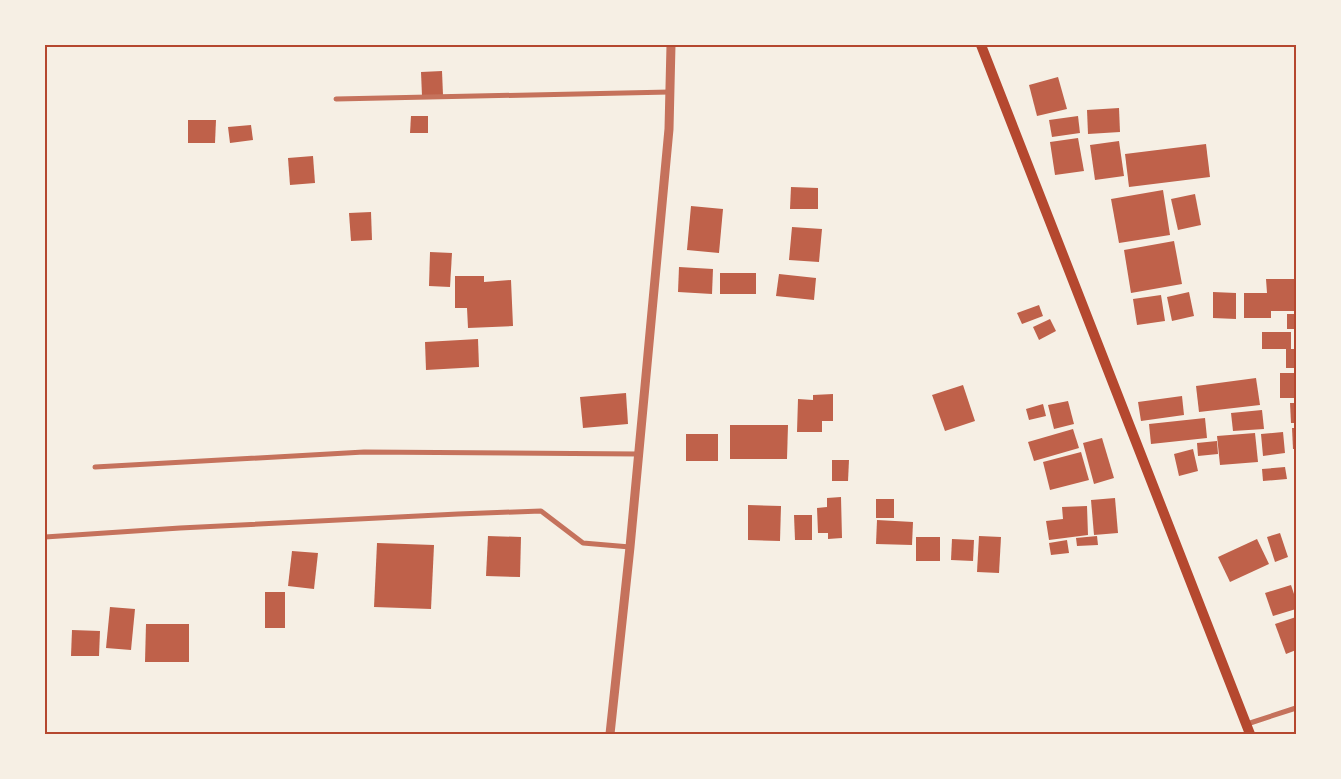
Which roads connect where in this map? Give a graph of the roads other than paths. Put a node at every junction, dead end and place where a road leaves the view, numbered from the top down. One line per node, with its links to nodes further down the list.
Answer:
1 (671, 45): 3 (street)
2 (981, 45): 10 (main road)
3 (670, 92): 4 (street); 5 (street)
4 (336, 99)
5 (638, 454): 6 (street); 8 (street)
6 (96, 466)
7 (45, 537): 8 (street)
8 (630, 547): 11 (street)
9 (1296, 708): 10 (street)
10 (1248, 729)
11 (610, 734)

